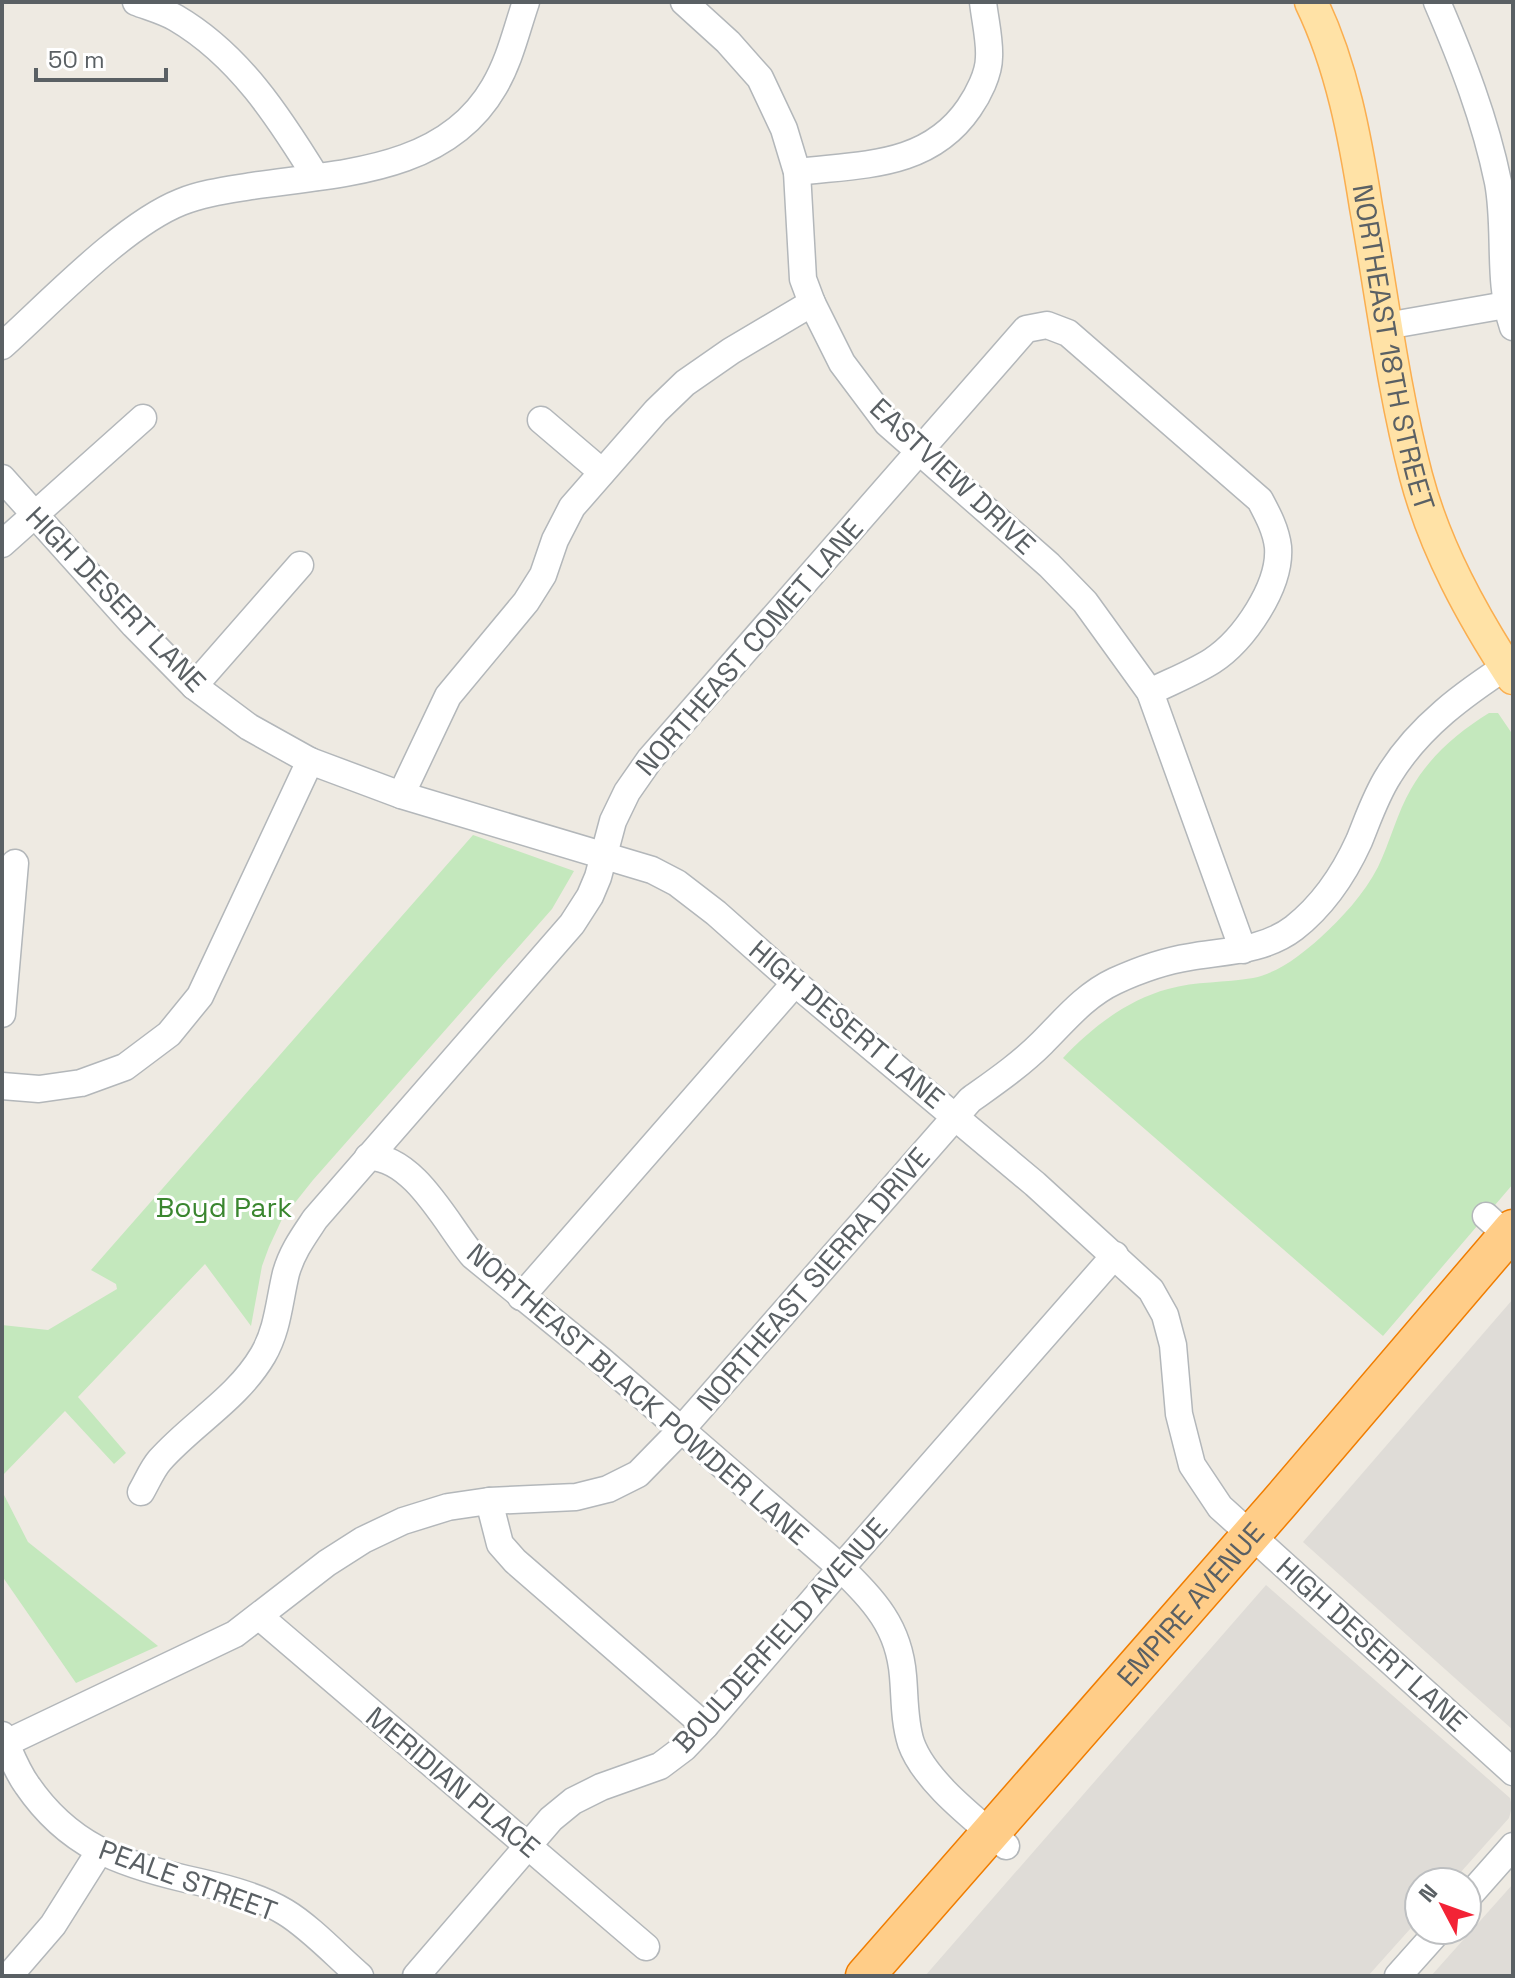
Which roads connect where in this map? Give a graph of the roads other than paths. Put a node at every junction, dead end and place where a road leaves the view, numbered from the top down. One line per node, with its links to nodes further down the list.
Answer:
1 (136, 2): 8 (street)
2 (526, 2): 8 (street)
3 (684, 2): 7 (street, EASTVIEW DRIVE)
4 (983, 2): 7 (street)
5 (1311, 2): 11 (main road, NORTHEAST 18TH STREET)
6 (1437, 2): 10 (street)
7 (797, 172): 9 (street, EASTVIEW DRIVE)
8 (316, 177): 12 (street)
9 (812, 303): 15 (street, EASTVIEW DRIVE); 16 (street)
10 (1509, 316): 11 (street)
11 (1386, 326): 21 (main road, NORTHEAST 18TH STREET)
12 (2, 346)
13 (143, 418): 18 (street)
14 (541, 420): 16 (street)
15 (919, 451): 23 (street, EASTVIEW DRIVE); 23 (street, NORTHEAST COMET LANE); 26 (street, NORTHEAST COMET LANE)
16 (602, 472): 25 (street)
17 (2, 478): 18 (street, HIGH DESERT LANE)
18 (35, 515): 19 (street); 22 (street, HIGH DESERT LANE)
19 (2, 544)
20 (300, 565): 22 (street)
21 (1511, 669): 28 (street, NORTHEAST SIERRA DRIVE)
22 (194, 686): 24 (street, HIGH DESERT LANE)
23 (1150, 692): 28 (street, EASTVIEW DRIVE)
24 (310, 761): 25 (street, HIGH DESERT LANE); 31 (street)
25 (401, 795): 26 (street, HIGH DESERT LANE)
26 (604, 854): 29 (street, HIGH DESERT LANE); 33 (street, NORTHEAST COMET LANE)
27 (15, 863): 30 (street)
28 (1243, 950): 32 (street, NORTHEAST SIERRA DRIVE)
29 (795, 983): 32 (street, HIGH DESERT LANE); 36 (street)
30 (2, 1014)
31 (2, 1086)
32 (955, 1115): 35 (street, HIGH DESERT LANE); 37 (street, NORTHEAST SIERRA DRIVE)
33 (368, 1157): 36 (street, NORTHEAST BLACK POWDER LANE); 38 (street, NORTHEAST COMET LANE)
34 (1504, 1238): 40 (highway, EMPIRE AVENUE); 40 (highway, EMPIRE AVENUE)
35 (1115, 1255): 40 (street, HIGH DESERT LANE); 41 (street, BOULDERFIELD AVENUE)
36 (521, 1297): 37 (street, NORTHEAST BLACK POWDER LANE)
37 (681, 1430): 39 (street, NORTHEAST SIERRA DRIVE); 41 (street, NORTHEAST BLACK POWDER LANE)
38 (141, 1492)
39 (489, 1501): 42 (street, NORTHEAST SIERRA DRIVE); 43 (street)
40 (1258, 1543): 45 (street, HIGH DESERT LANE); 46 (highway, EMPIRE AVENUE)
41 (841, 1568): 43 (street, BOULDERFIELD AVENUE); 46 (street, NORTHEAST BLACK POWDER LANE)
42 (260, 1617): 44 (street, NORTHEAST SIERRA DRIVE); 47 (street, MERIDIAN PLACE)
43 (705, 1726): 47 (street, BOULDERFIELD AVENUE)
44 (3, 1742): 49 (street, PEALE STREET)
45 (1513, 1772)
46 (999, 1839): 56 (highway, EMPIRE AVENUE); 57 (highway, EMPIRE AVENUE)
47 (527, 1845): 52 (street, MERIDIAN PLACE); 55 (street, BOULDERFIELD AVENUE)
48 (1513, 1846): 50 (street)
49 (99, 1852): 53 (street); 54 (street, PEALE STREET)
50 (1483, 1880)
51 (1425, 1946): 58 (street)
52 (646, 1947)
53 (9, 1976)
54 (360, 1976)
55 (416, 1976)
56 (865, 1976)
57 (892, 1976)
58 (1398, 1976)

